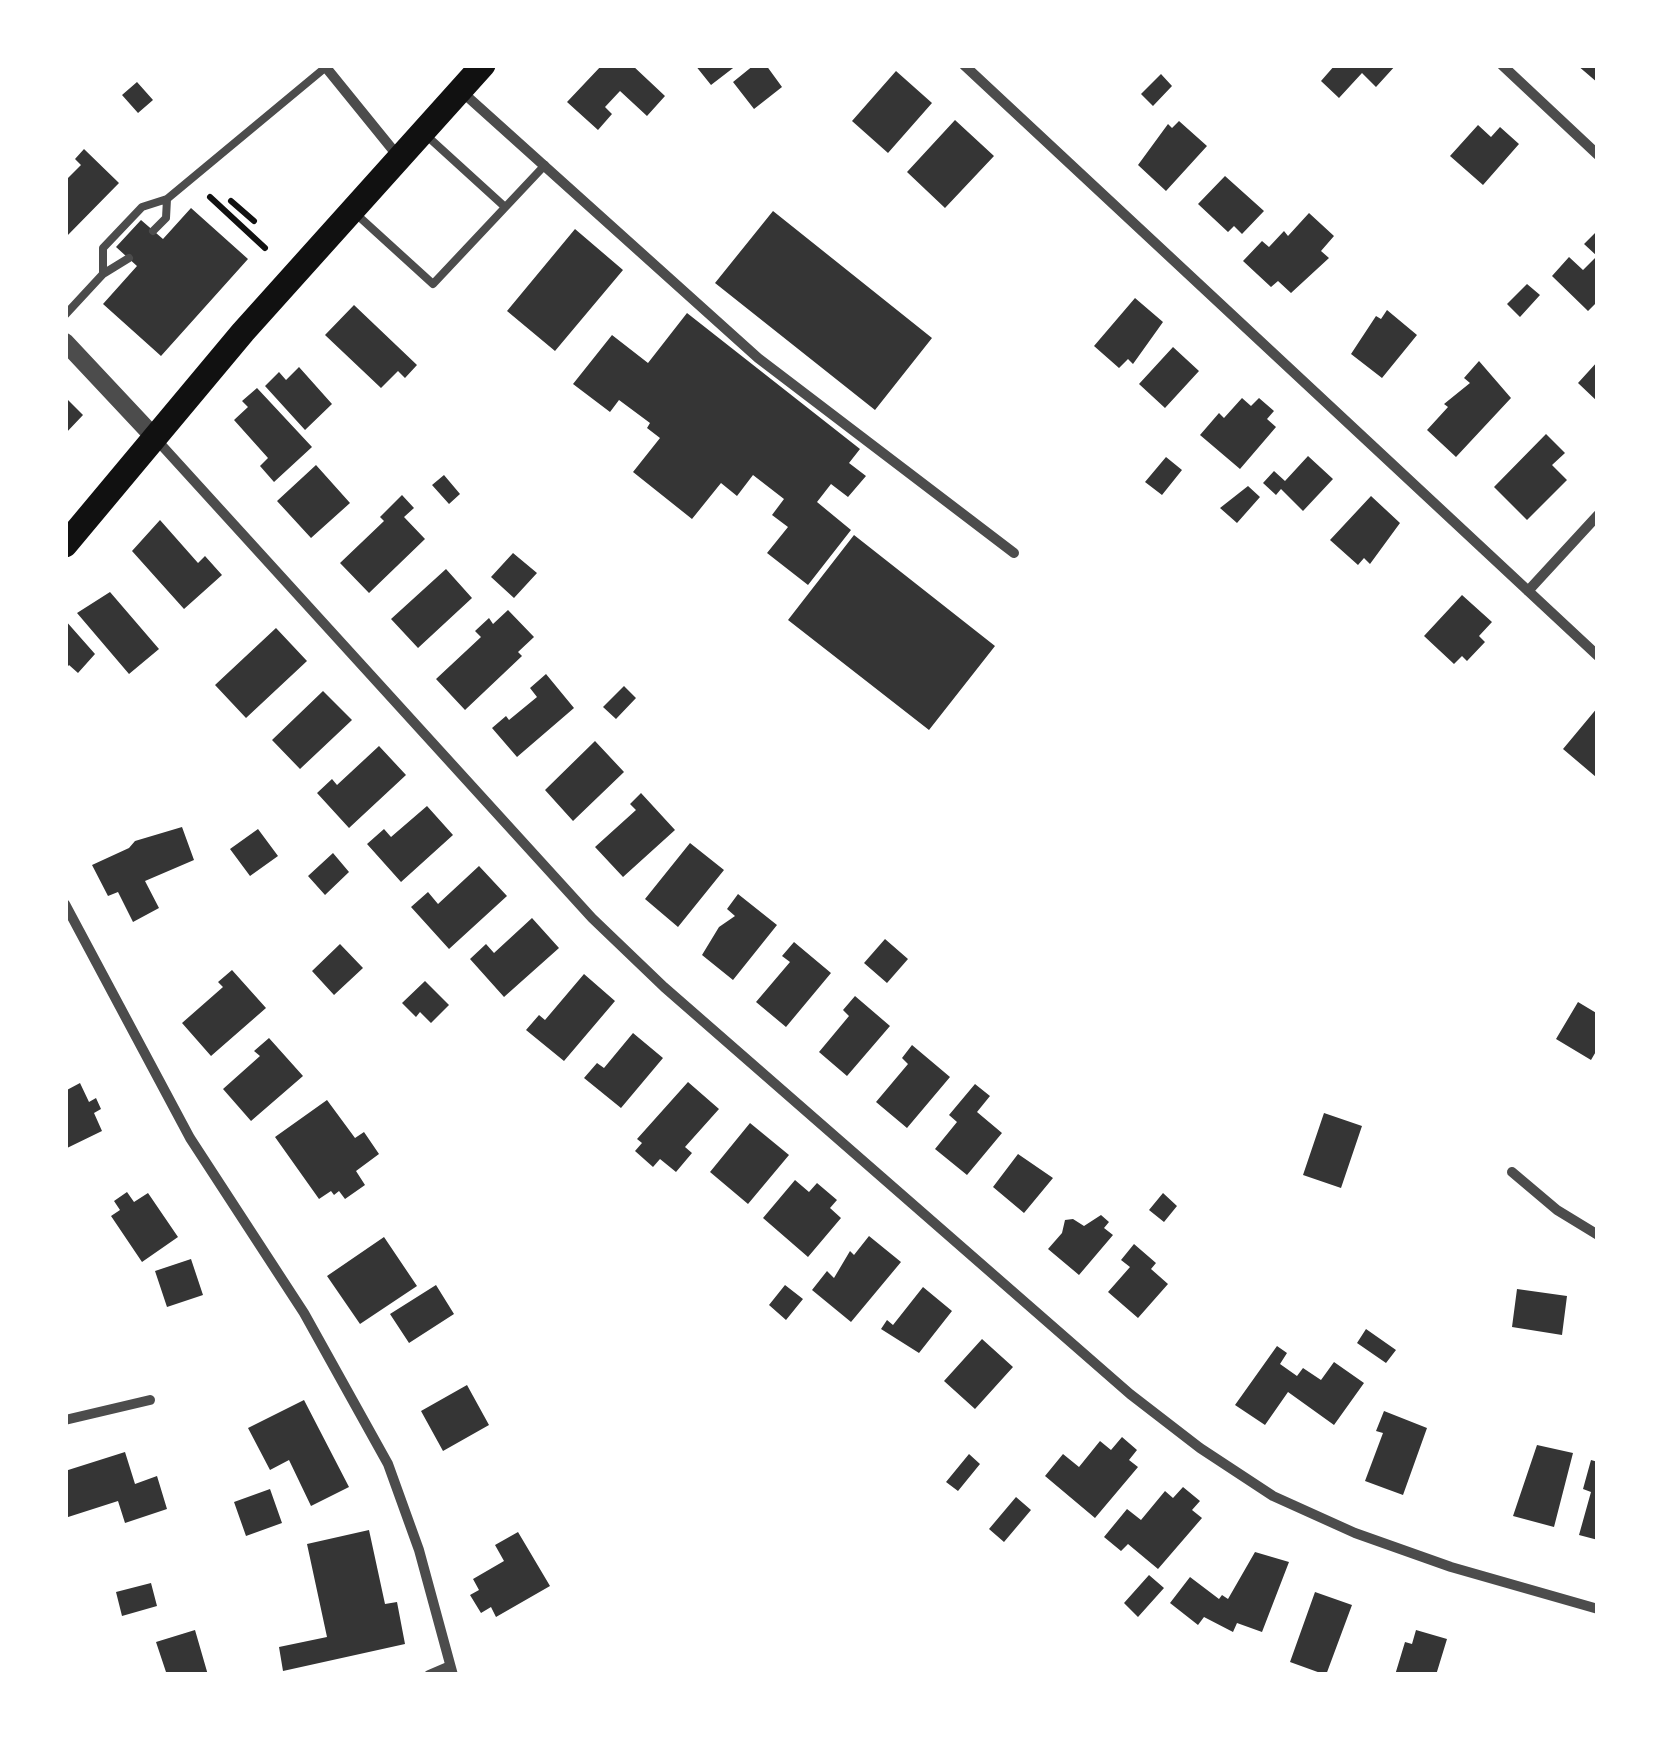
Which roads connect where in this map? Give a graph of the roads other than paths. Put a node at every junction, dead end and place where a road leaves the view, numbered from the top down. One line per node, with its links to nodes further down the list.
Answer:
1 (483, 65): 5 (main road)
2 (964, 65): 22 (street)
3 (1502, 65): 7 (street)
4 (325, 66): 8 (street); 10 (lane)
5 (459, 90): 6 (main road); 9 (street)
6 (421, 131): 8 (main road); 11 (lane)
7 (1598, 155)
8 (398, 156): 12 (main road)
9 (546, 165): 11 (lane); 21 (street)
10 (167, 198): 13 (lane); 15 (lane)
11 (505, 207): 12 (lane)
12 (352, 210): 18 (main road)
13 (153, 230)
14 (129, 258): 15 (lane)
15 (103, 274): 16 (lane)
16 (65, 315)
17 (65, 342): 18 (street)
18 (156, 438): 20 (main road); 29 (street)
19 (1598, 515): 22 (street)
20 (65, 545)
21 (1014, 553)
22 (1528, 591): 23 (street)
23 (1598, 656)
24 (65, 904): 30 (street)
25 (1512, 1172): 26 (street)
26 (1598, 1235)
27 (150, 1400): 28 (street)
28 (65, 1420)
29 (1598, 1609)
30 (452, 1670): 31 (street)
31 (429, 1675)

